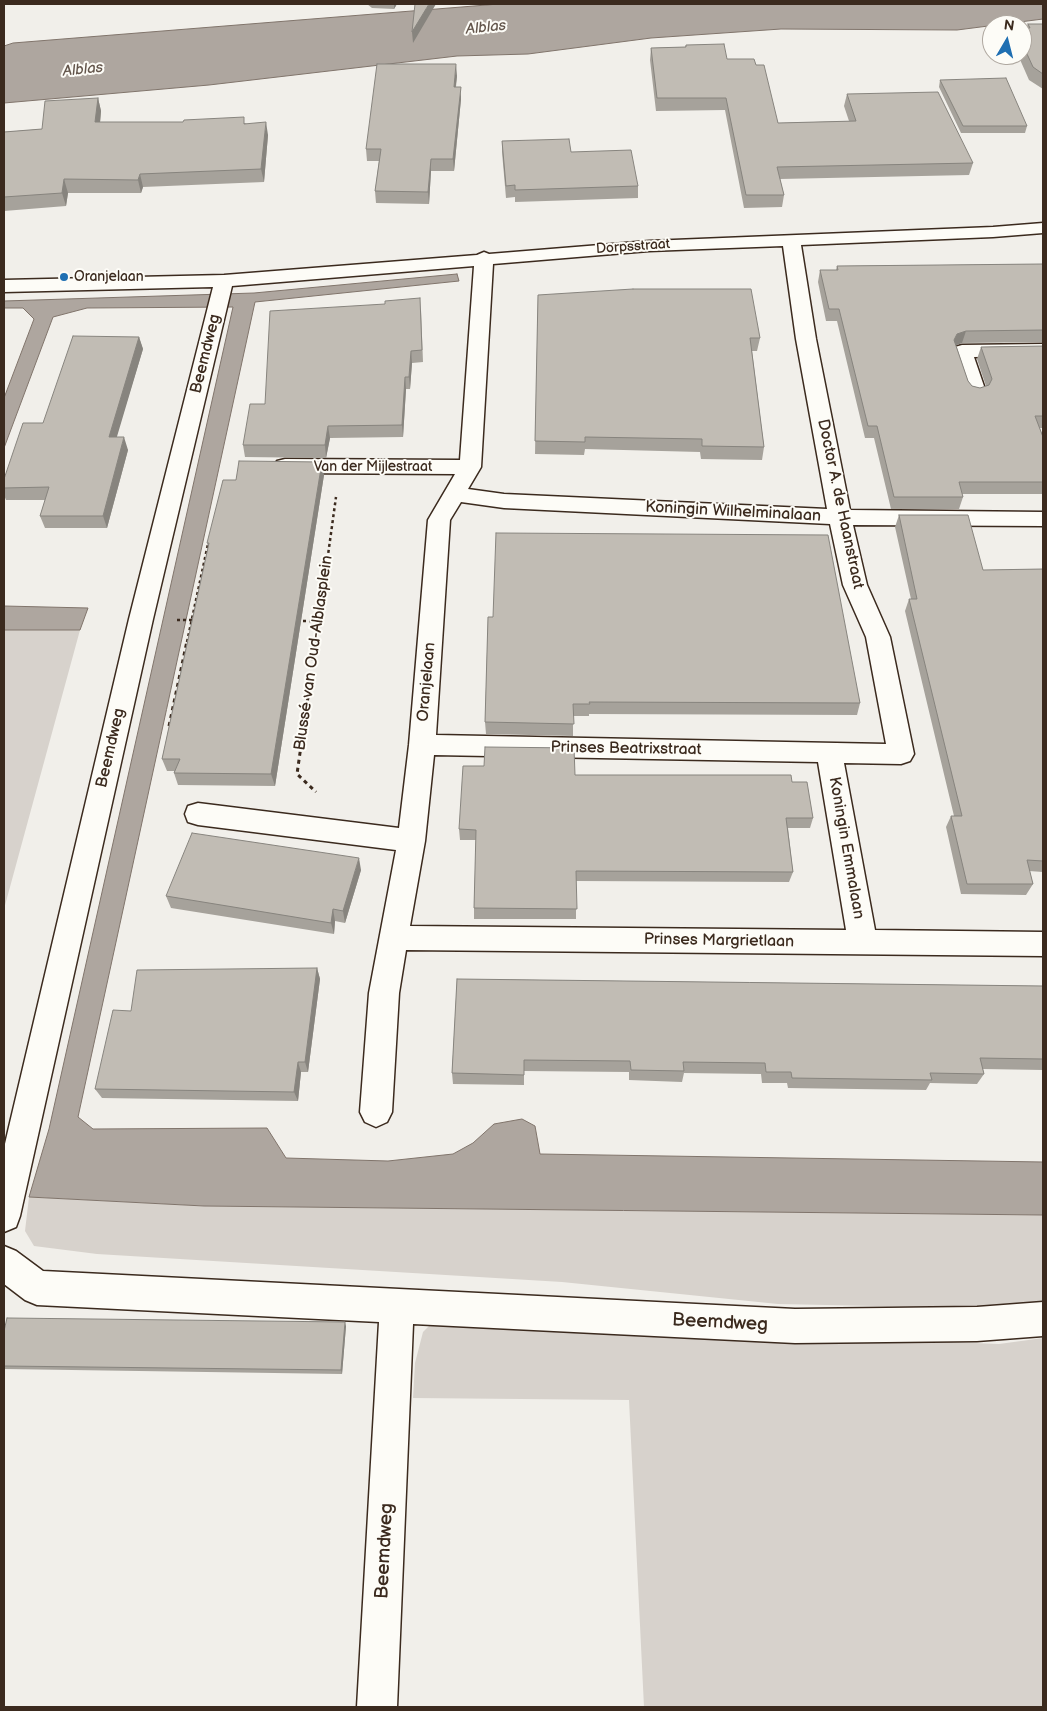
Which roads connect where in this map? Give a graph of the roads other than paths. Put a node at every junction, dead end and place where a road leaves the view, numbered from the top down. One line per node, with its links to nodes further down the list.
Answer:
1 (1043, 228): 2 (street, Dorpsstraat)
2 (791, 239): 3 (street, Dorpsstraat); 11 (street, Doctor A. de Haanstraat)
3 (484, 258): 4 (street, Dorpsstraat); 9 (street, Oranjelaan)
4 (224, 281): 5 (street, Dorpsstraat); 21 (street, Beemdweg)
5 (4, 286)
6 (1043, 350): 7 (street)
7 (976, 392)
8 (264, 466): 9 (street, Van der Mijlestraat)
9 (470, 467): 10 (street, Oranjelaan)
10 (454, 494): 11 (street, Koningin Wilhelminalaan); 13 (street, Oranjelaan)
11 (840, 517): 12 (street, Koningin Wilhelminalaan); 14 (street, Doctor A. de Haanstraat)
12 (1043, 518)
13 (422, 745): 14 (street, Prinses Beatrixstraat); 16 (street, Oranjelaan)
14 (829, 753): 18 (street, Koningin Emmalaan)
15 (198, 814): 16 (street)
16 (411, 841): 17 (street, Oranjelaan)
17 (394, 938): 18 (street, Prinses Margrietlaan); 20 (street, Oranjelaan)
18 (863, 942): 19 (street, Prinses Margrietlaan)
19 (1043, 944)
20 (376, 1112)
21 (4, 1216)
22 (4, 1263): 23 (street, Beemdweg)
23 (397, 1306): 24 (street, Beemdweg); 25 (street, Beemdweg)
24 (1043, 1319)
25 (377, 1707)

